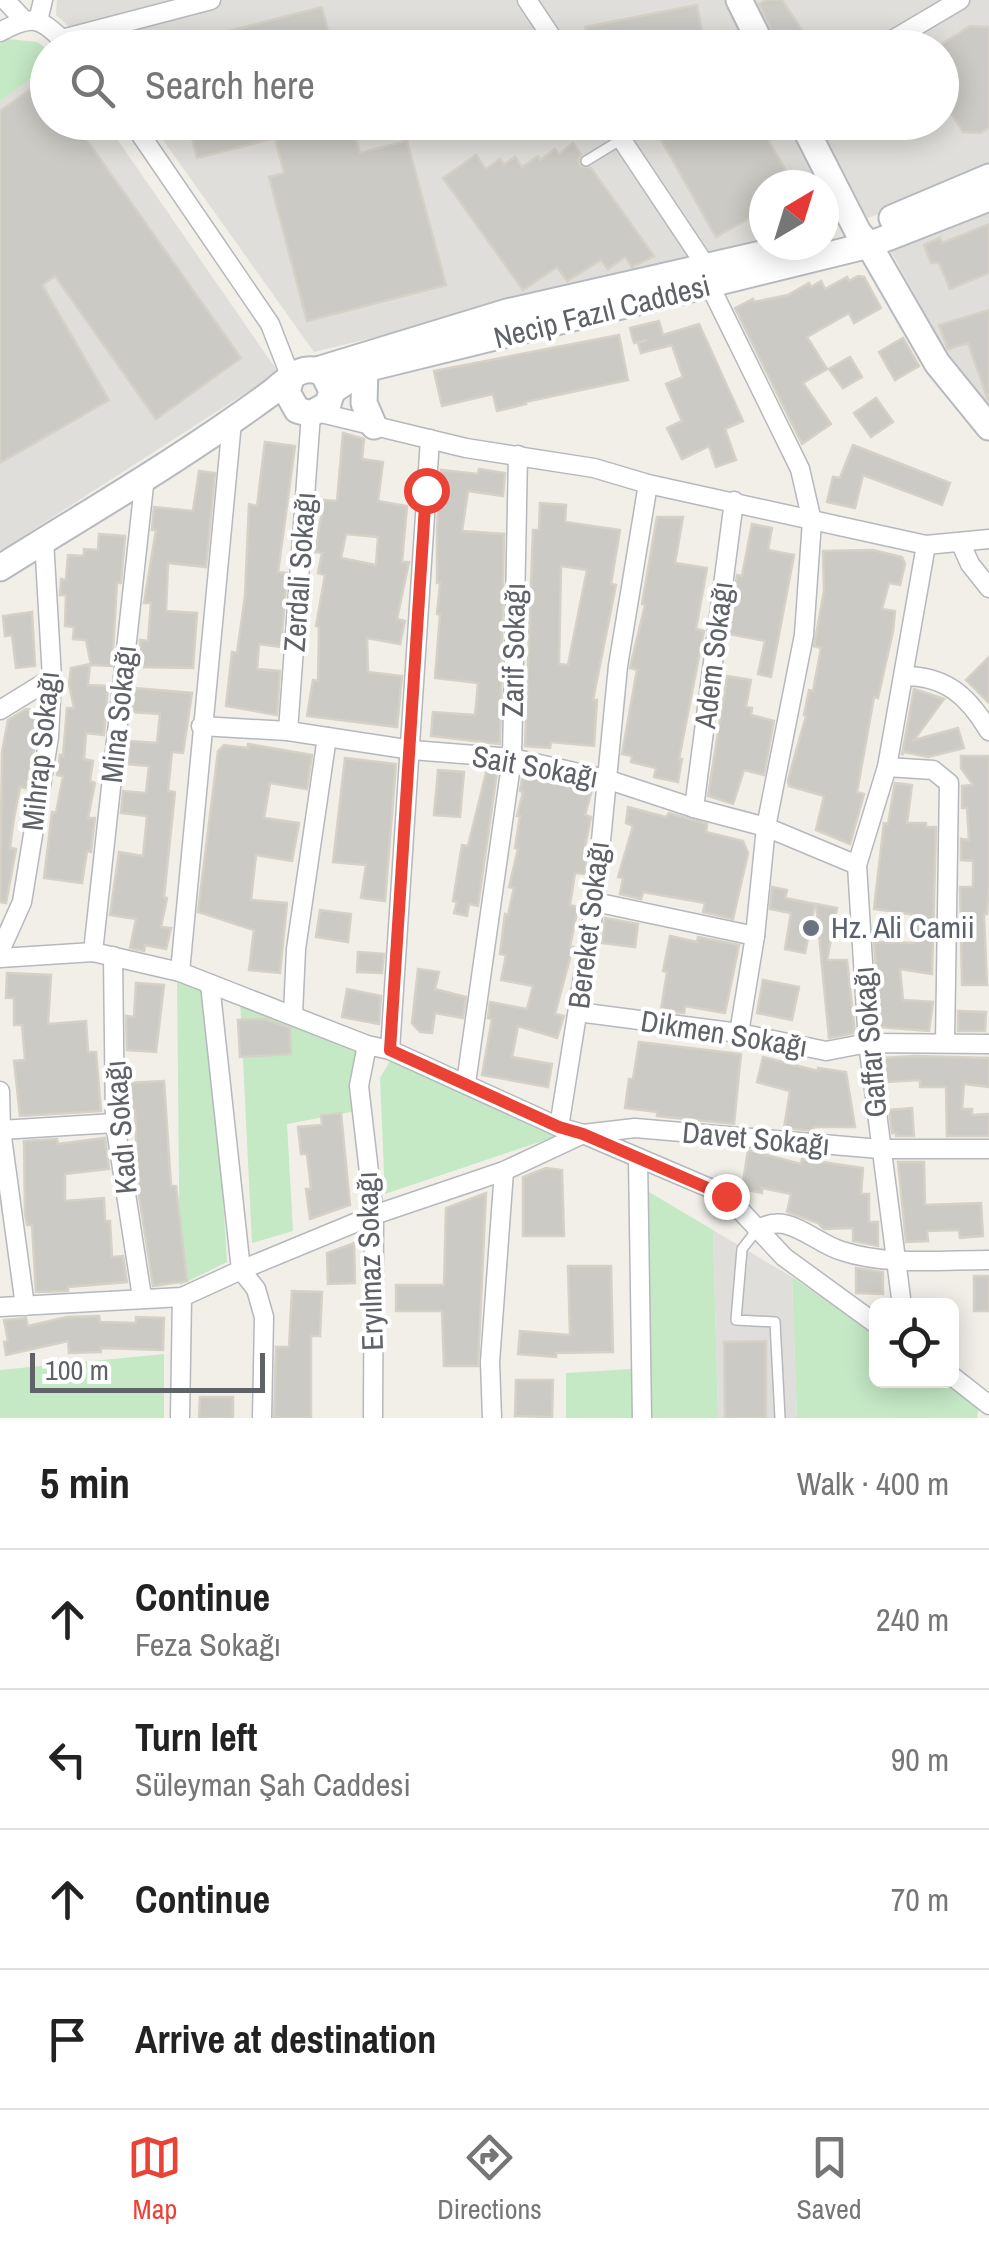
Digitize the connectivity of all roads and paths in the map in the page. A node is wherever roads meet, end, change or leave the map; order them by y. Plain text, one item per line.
1 (5, 0) edge
2 (43, 0) edge
3 (211, 0) edge
4 (527, 0) edge
5 (739, 0) edge
6 (960, 0) edge
7 (14, 24) edge
8 (110, 30) edge
9 (547, 30) edge
10 (755, 30) edge
11 (909, 30) edge
12 (144, 140) edge
13 (620, 140) edge
14 (623, 140) edge
15 (812, 140) edge
16 (586, 160) dead end
17 (989, 178) edge
18 (989, 198) edge
19 (864, 239) junction
20 (839, 240) edge
21 (756, 260) edge
22 (708, 276) junction
23 (365, 369) junction
24 (306, 372) junction
25 (319, 406) junction
26 (232, 422) junction
27 (374, 426) junction
28 (989, 427) edge
29 (430, 440) junction
30 (518, 455) junction
31 (146, 476) junction
32 (648, 484) junction
33 (734, 501) junction
34 (812, 521) junction
35 (989, 539) edge
36 (44, 540) junction
37 (960, 544) junction
38 (926, 546) junction
39 (0, 568) edge
40 (989, 588) edge
41 (904, 676) junction
42 (52, 678) junction
43 (0, 710) edge
44 (201, 726) junction
45 (288, 731) junction
46 (989, 731) edge
47 (327, 737) junction
48 (412, 750) junction
49 (512, 758) junction
50 (887, 767) junction
51 (606, 779) junction
52 (694, 808) junction
53 (766, 826) junction
54 (857, 865) junction
55 (595, 902) junction
56 (755, 936) junction
57 (0, 950) edge
58 (93, 952) junction
59 (112, 956) junction
60 (0, 958) edge
61 (180, 972) junction
62 (210, 984) junction
63 (578, 1012) junction
64 (293, 1014) junction
65 (739, 1032) junction
66 (868, 1043) junction
67 (945, 1043) junction
68 (989, 1044) edge
69 (368, 1045) junction
70 (390, 1050) junction
71 (466, 1082) junction
72 (0, 1091) edge
73 (115, 1123) junction
74 (559, 1127) junction
75 (0, 1130) edge
76 (583, 1134) junction
77 (880, 1149) junction
78 (989, 1150) edge
79 (638, 1158) junction
80 (504, 1171) junction
81 (374, 1215) junction
82 (757, 1230) junction
83 (897, 1259) junction
84 (989, 1260) edge
85 (241, 1270) junction
86 (182, 1297) junction
87 (142, 1298) junction
88 (901, 1298) edge
89 (25, 1306) junction
90 (0, 1307) edge
91 (869, 1319) edge
92 (959, 1381) edge
93 (989, 1404) edge
94 (180, 1418) edge
95 (262, 1418) edge
96 (373, 1418) edge
97 (492, 1418) edge
98 (642, 1418) edge
99 (780, 1418) edge

1 - 7 street
2 - 7 street
3 - 8 street
4 - 9 street
5 - 10 street
6 - 11 street
12 - 24 street
13 - 16 lane
14 - 22 street
15 - 19 street
17 - 19 street, Necip Fazıl Caddesi
18 - 19 street, Necip Fazıl Caddesi
19 - 20 street, Necip Fazıl Caddesi
19 - 22 street, Necip Fazıl Caddesi
19 - 28 street
21 - 22 street, Necip Fazıl Caddesi
22 - 23 street, Necip Fazıl Caddesi
22 - 24 street, Necip Fazıl Caddesi
22 - 34 street
23 - 25 street, Necip Fazıl Caddesi
23 - 27 street
24 - 25 street
24 - 25 street
24 - 26 street, Necip Fazıl Caddesi
25 - 26 street
25 - 27 street
25 - 45 street, Zerdali Sokağı
26 - 31 street, Necip Fazıl Caddesi
26 - 44 street
27 - 29 street
29 - 30 street
29 - 48 street
30 - 32 street
30 - 49 street, Zarif Sokağı
31 - 36 street, Necip Fazıl Caddesi
31 - 58 street, Mina Sokağı
32 - 33 street
32 - 51 street, Bereket Sokağı
33 - 34 street
33 - 52 street, Adem Sokağı
34 - 38 street
34 - 53 street
35 - 37 street
36 - 39 street, Necip Fazıl Caddesi
36 - 42 street, Mihrap Sokağı
37 - 38 street
37 - 40 street
38 - 41 street, Gaffar Sokağı
41 - 46 street
41 - 50 street, Gaffar Sokağı
42 - 43 street
42 - 57 street, Mihrap Sokağı
44 - 45 street, Sait Sokağı
44 - 61 street
45 - 47 street, Sait Sokağı
47 - 48 street, Sait Sokağı
47 - 64 street
48 - 49 street, Sait Sokağı
48 - 70 street
49 - 51 street, Sait Sokağı
49 - 71 street, Zarif Sokağı
50 - 54 street, Gaffar Sokağı
50 - 67 street
51 - 52 street, Sait Sokağı
51 - 55 street, Bereket Sokağı
52 - 53 street, Sait Sokağı
53 - 54 street, Sait Sokağı
53 - 56 street
54 - 66 street, Gaffar Sokağı
55 - 56 street
55 - 63 street, Bereket Sokağı
56 - 65 street
58 - 59 street
58 - 60 street
59 - 61 street
59 - 73 street, Kadı Sokağı
61 - 62 street
62 - 64 street
62 - 85 street
63 - 65 street, Dikmen Sokağı
63 - 74 street, Bereket Sokağı
64 - 69 street
65 - 66 street, Dikmen Sokağı
66 - 67 street, Dikmen Sokağı
66 - 77 street, Gaffar Sokağı
67 - 68 street, Dikmen Sokağı
69 - 70 street
69 - 81 street, Eryılmaz Sokağı
70 - 71 street
71 - 74 street
72 - 75 street
73 - 75 street
73 - 87 street, Kadı Sokağı
74 - 76 street
75 - 89 street
76 - 77 street, Davet Sokağı
76 - 79 street
76 - 80 street
77 - 78 street, Davet Sokağı
77 - 83 street, Gaffar Sokağı
79 - 82 street
79 - 98 street
80 - 81 street
80 - 97 street
81 - 85 street
81 - 96 street, Eryılmaz Sokağı
82 - 83 street
82 - 91 street
82 - 99 lane
83 - 84 street
83 - 88 street, Gaffar Sokağı
85 - 86 street
85 - 95 street
86 - 87 street
86 - 94 street
87 - 89 street
89 - 90 street
92 - 93 street

